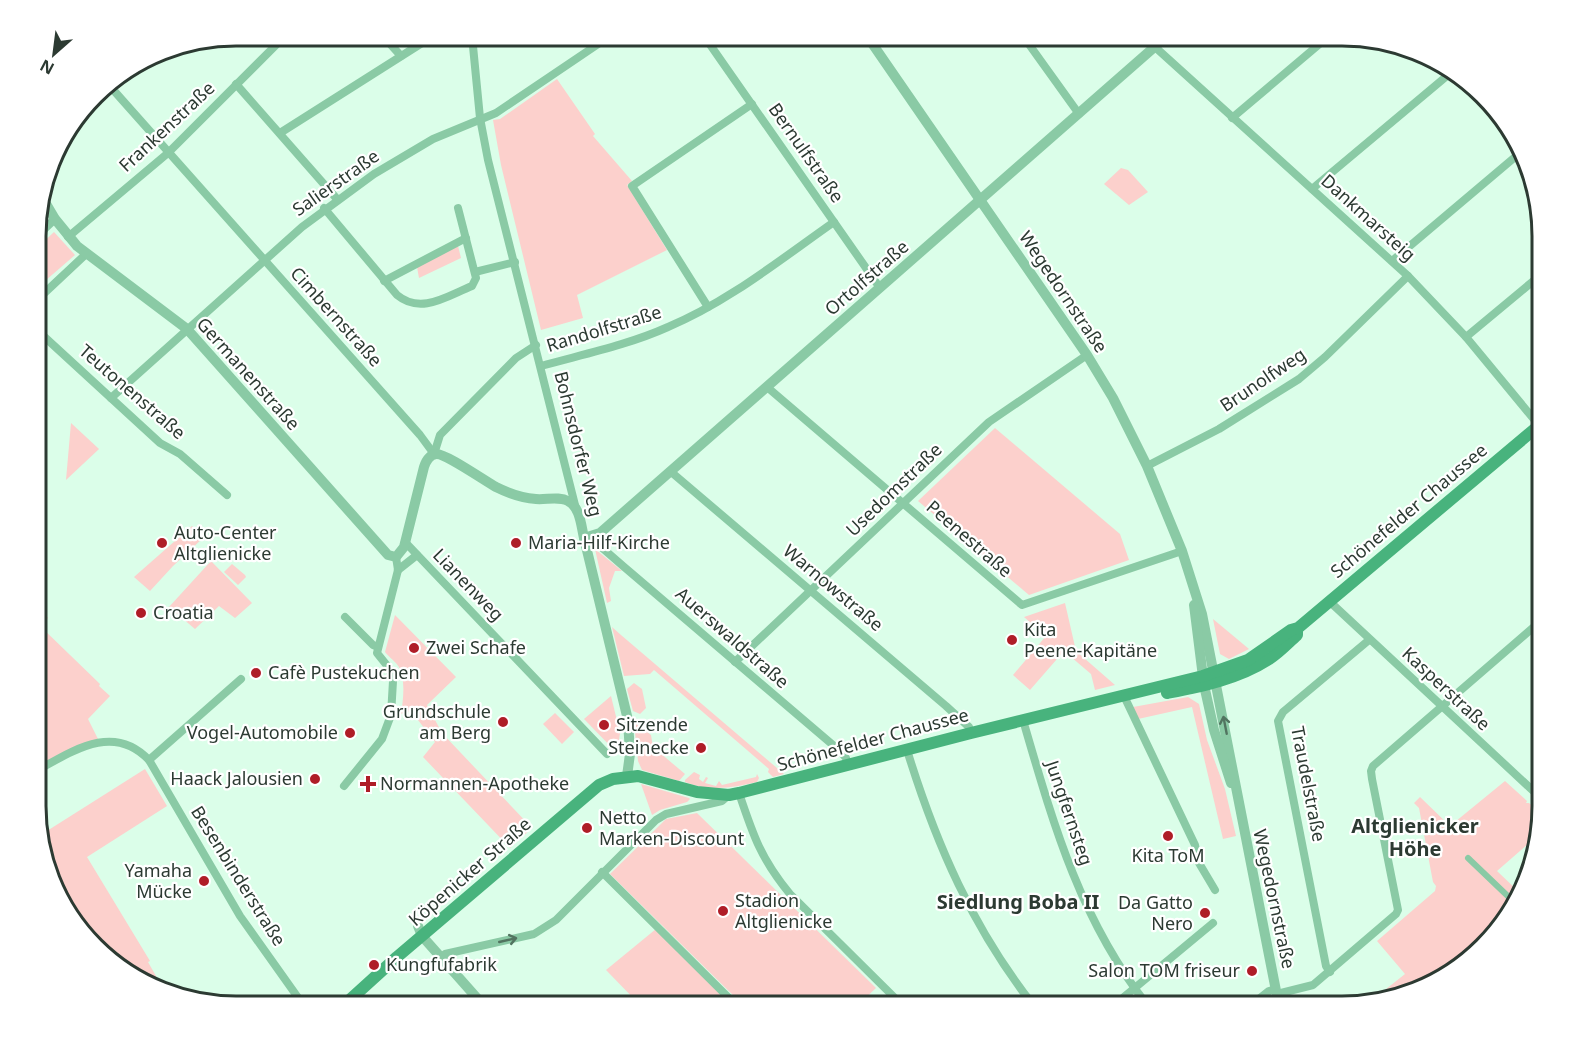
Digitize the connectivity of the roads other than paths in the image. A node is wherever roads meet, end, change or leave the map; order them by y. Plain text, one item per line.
1 (874, 46) edge
2 (1030, 46) edge
3 (1317, 46) edge
4 (274, 47) edge
5 (393, 47) edge
6 (416, 47) edge
7 (473, 47) edge
8 (594, 47) edge
9 (711, 47) edge
10 (1155, 47) joint
11 (401, 56) junction
12 (1446, 77) edge
13 (236, 84) junction
14 (114, 91) edge
15 (752, 104) junction
16 (1079, 114) junction
17 (480, 118) junction
18 (1232, 118) junction
19 (280, 133) junction
20 (168, 153) junction
21 (1515, 157) edge
22 (1312, 189) junction
23 (337, 199) junction
24 (980, 201) junction
25 (458, 207) dead end
26 (324, 208) junction
27 (48, 209) edge
28 (54, 219) junction
29 (834, 222) junction
30 (47, 226) edge
31 (69, 237) junction
32 (466, 238) junction
33 (86, 254) junction
34 (264, 261) junction
35 (1392, 261) junction
36 (515, 262) junction
37 (475, 272) junction
38 (1408, 276) junction
39 (384, 281) junction
40 (1532, 282) edge
41 (880, 288) junction
42 (46, 292) edge
43 (708, 307) junction
44 (187, 329) junction
45 (1466, 337) junction
46 (46, 341) edge
47 (536, 345) junction
48 (1087, 355) junction
49 (541, 366) junction
50 (767, 387) junction
51 (111, 398) junction
52 (1532, 413) edge
53 (1532, 433) edge
54 (434, 454) junction
55 (1147, 466) junction
56 (670, 471) junction
57 (227, 495) dead end
58 (904, 504) junction
59 (577, 509) junction
60 (589, 537) junction
61 (405, 542) junction
62 (1182, 551) junction
63 (417, 555) junction
64 (396, 557) junction
65 (398, 570) junction
66 (812, 591) junction
67 (1329, 601) junction
68 (345, 617) dead end
69 (1532, 628) edge
70 (1369, 640) junction
71 (378, 647) junction
72 (735, 662) junction
73 (1210, 678) junction
74 (241, 679) dead end
75 (1125, 696) junction
76 (1441, 707) junction
77 (1023, 720) junction
78 (972, 733) junction
79 (907, 750) junction
80 (607, 754) dead end
81 (149, 760) junction
82 (849, 765) junction
83 (46, 766) edge
84 (627, 776) junction
85 (345, 786) dead end
86 (1532, 789) edge
87 (697, 792) junction
88 (734, 794) junction
89 (694, 808) junction
90 (1468, 858) dead end
91 (602, 872) junction
92 (1215, 890) dead end
93 (1509, 897) edge
94 (1213, 924) dead end
95 (420, 931) junction
96 (441, 958) junction
97 (1330, 972) junction
98 (1134, 988) junction
99 (1276, 991) junction
100 (892, 995) edge
101 (1026, 995) edge
102 (1126, 995) edge
103 (1140, 995) edge
104 (1264, 995) edge
105 (1277, 995) edge
106 (297, 996) edge
107 (353, 996) edge
108 (475, 996) edge
109 (726, 996) edge

1 - 24 street, Wegedornstraße
2 - 16 street
3 - 18 street
4 - 13 street, Frankenstraße
5 - 11 street
6 - 11 street
7 - 17 street, Bohnsdorfer Weg
8 - 17 street, Salierstraße
9 - 15 street, Bernulfstraße
10 - 16 street, Ortolfstraße
10 - 18 street, Dankmarsteig
11 - 19 street
12 - 22 street
13 - 19 street
13 - 20 street, Frankenstraße
14 - 20 street, Cimbernstraße
15 - 29 street, Bernulfstraße
15 - 43 street
16 - 24 street, Ortolfstraße
17 - 23 street, Salierstraße
17 - 36 street, Bohnsdorfer Weg
18 - 22 street, Dankmarsteig
19 - 23 street
20 - 31 street, Frankenstraße
20 - 34 street, Cimbernstraße
21 - 35 street
22 - 35 street, Dankmarsteig
23 - 26 street, Salierstraße
24 - 41 street, Ortolfstraße
24 - 48 street, Wegedornstraße
25 - 32 street
26 - 34 street, Salierstraße
26 - 39 street
27 - 28 street, Germanenstraße
28 - 30 street
28 - 31 street, Germanenstraße
29 - 41 street, Bernulfstraße
29 - 43 street, Randolfstraße
31 - 33 street, Germanenstraße
32 - 37 street
32 - 39 street
33 - 42 street
33 - 44 street, Germanenstraße
34 - 44 street, Salierstraße
34 - 54 street, Cimbernstraße
35 - 38 street, Dankmarsteig
36 - 37 street
36 - 47 street, Bohnsdorfer Weg
37 - 39 street
38 - 45 street, Dankmarsteig
38 - 55 street, Brunolfweg
40 - 45 street
41 - 50 street, Ortolfstraße
43 - 49 street, Randolfstraße
44 - 51 street, Salierstraße
44 - 64 street, Germanenstraße
45 - 52 street, Dankmarsteig
46 - 51 street, Teutonenstraße
47 - 49 street, Bohnsdorfer Weg
47 - 54 street
48 - 55 street, Wegedornstraße
48 - 58 street, Usedomstraße
49 - 59 street, Bohnsdorfer Weg
50 - 56 street, Ortolfstraße
50 - 58 street, Peenestraße
51 - 57 street, Teutonenstraße
53 - 67 main road, Schönefelder Chaussee
54 - 59 street, Cimbernstraße
54 - 61 street
55 - 62 street, Wegedornstraße
56 - 60 street, Ortolfstraße
56 - 66 street, Warnowstraße
58 - 62 street, Peenestraße
58 - 66 street, Usedomstraße
59 - 60 street, Bohnsdorfer Weg
60 - 72 street, Auerswaldstraße
60 - 84 street, Bohnsdorfer Weg
61 - 63 street, Lianenweg
61 - 64 street
62 - 73 street, Wegedornstraße
63 - 65 street
63 - 80 street, Lianenweg
64 - 65 street
65 - 71 street
66 - 72 street, Usedomstraße
66 - 78 street, Warnowstraße
67 - 70 street, Kasperstraße
67 - 73 main road, Schönefelder Chaussee
68 - 71 street
69 - 76 street
70 - 76 street, Kasperstraße
70 - 97 street, Traudelstraße
71 - 85 street
72 - 82 street, Auerswaldstraße
73 - 75 main road, Schönefelder Chaussee
73 - 99 street, Wegedornstraße
74 - 81 street
75 - 77 main road, Schönefelder Chaussee
75 - 92 street
76 - 86 street, Kasperstraße
76 - 97 street
77 - 78 main road, Schönefelder Chaussee
77 - 98 street, Jungfernsteg
78 - 79 main road, Schönefelder Chaussee
79 - 82 main road, Schönefelder Chaussee
79 - 101 street
81 - 83 street
81 - 106 street, Besenbinderstraße
82 - 88 main road, Schönefelder Chaussee
84 - 87 main road, Schönefelder Chaussee
84 - 95 main road, Köpenicker Straße
87 - 88 main road, Schönefelder Chaussee
87 - 89 street
88 - 89 street
88 - 100 street
89 - 91 street
90 - 93 street
96 -> 91 street
91 - 109 street
94 - 98 street
95 - 96 street
95 - 107 main road, Köpenicker Straße
96 - 108 street
97 - 99 street
98 - 102 street
98 - 103 street, Jungfernsteg
99 - 104 street
99 - 105 street, Wegedornstraße

